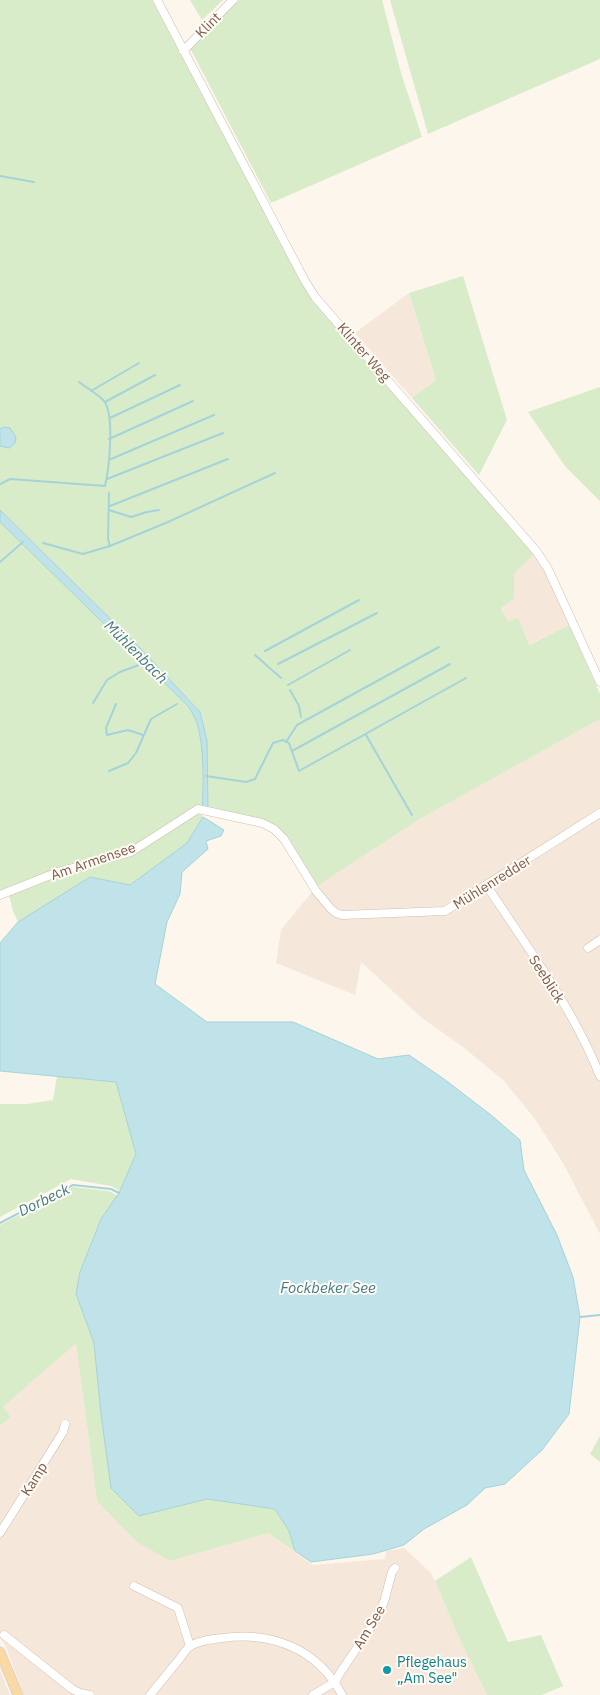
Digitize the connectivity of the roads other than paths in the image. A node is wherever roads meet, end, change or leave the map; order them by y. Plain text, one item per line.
1 (157, 0) edge
2 (233, 0) edge
3 (184, 50) junction
4 (600, 682) edge
5 (600, 813) edge
6 (487, 886) junction
7 (0, 895) edge
8 (342, 915) joint
9 (600, 940) edge
10 (588, 948) dead end
11 (600, 1076) edge
12 (65, 1424) dead end
13 (0, 1533) edge
14 (395, 1568) dead end
15 (134, 1586) dead end
16 (4, 1635) dead end
17 (190, 1646) junction
18 (0, 1652) edge
19 (335, 1682) junction
20 (18, 1695) edge
21 (90, 1695) edge
22 (150, 1695) edge
23 (313, 1695) edge
24 (342, 1695) edge

1 - 3 street, Klinter Weg
2 - 3 street, Klint
3 - 4 street, Klinter Weg
5 - 6 street, Mühlenredder
6 - 8 street, Mühlenredder
6 - 11 street, Seeblick
7 - 8 street, Am Armensee
9 - 10 street
12 - 13 street, Kamp
14 - 19 street, Am See
15 - 17 street
16 - 21 street
17 - 19 street
17 - 22 street
18 - 20 main road
19 - 23 street
19 - 24 street

